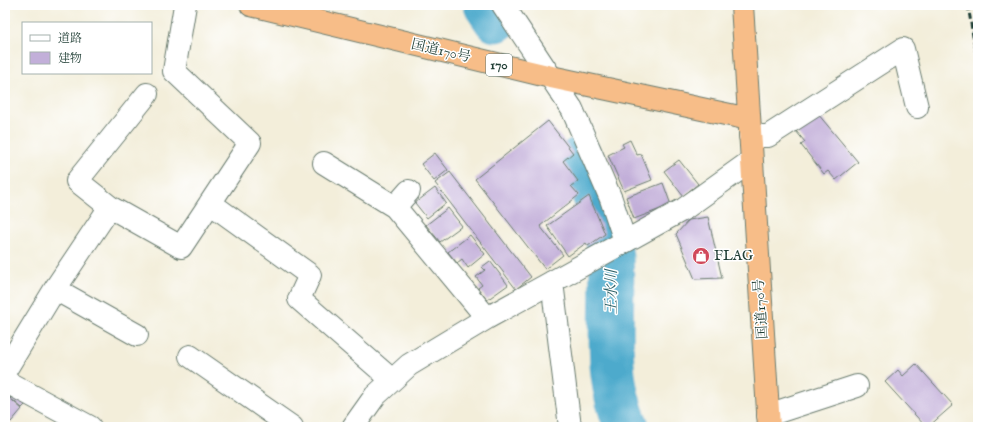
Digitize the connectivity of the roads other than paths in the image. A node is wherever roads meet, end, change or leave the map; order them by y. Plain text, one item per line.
1 (185, 5) edge
2 (251, 5) edge
3 (503, 5) edge
4 (742, 5) edge
5 (551, 77) junction
6 (147, 94) dead end
7 (917, 107) dead end
8 (750, 127) junction
9 (752, 161) junction
10 (324, 163) dead end
11 (409, 191) dead end
12 (210, 203) junction
13 (395, 207) junction
14 (110, 208) junction
15 (615, 246) junction
16 (552, 282) junction
17 (55, 289) junction
18 (488, 318) junction
19 (137, 335) dead end
20 (190, 356) dead end
21 (5, 371) edge
22 (392, 380) junction
23 (5, 381) edge
24 (857, 386) dead end
25 (769, 421) edge
26 (90, 427) edge
27 (292, 427) edge
28 (352, 427) edge
29 (570, 427) edge

1 - 12 street
2 - 5 highway, 国道170号 / 170
3 - 5 street
4 - 8 highway, 国道170号
5 - 8 highway, 国道170号 / 170
5 - 15 street
6 - 14 street
7 - 8 street
8 - 9 highway, 国道170号
9 - 15 street
9 - 25 highway, 国道170号
10 - 13 street
11 - 13 street
12 - 14 street
12 - 22 street
13 - 18 street
14 - 17 street
15 - 16 street
16 - 18 street
16 - 29 street
17 - 19 street
17 - 21 street
18 - 22 street
20 - 27 street
22 - 28 street
23 - 26 street
24 - 25 street

